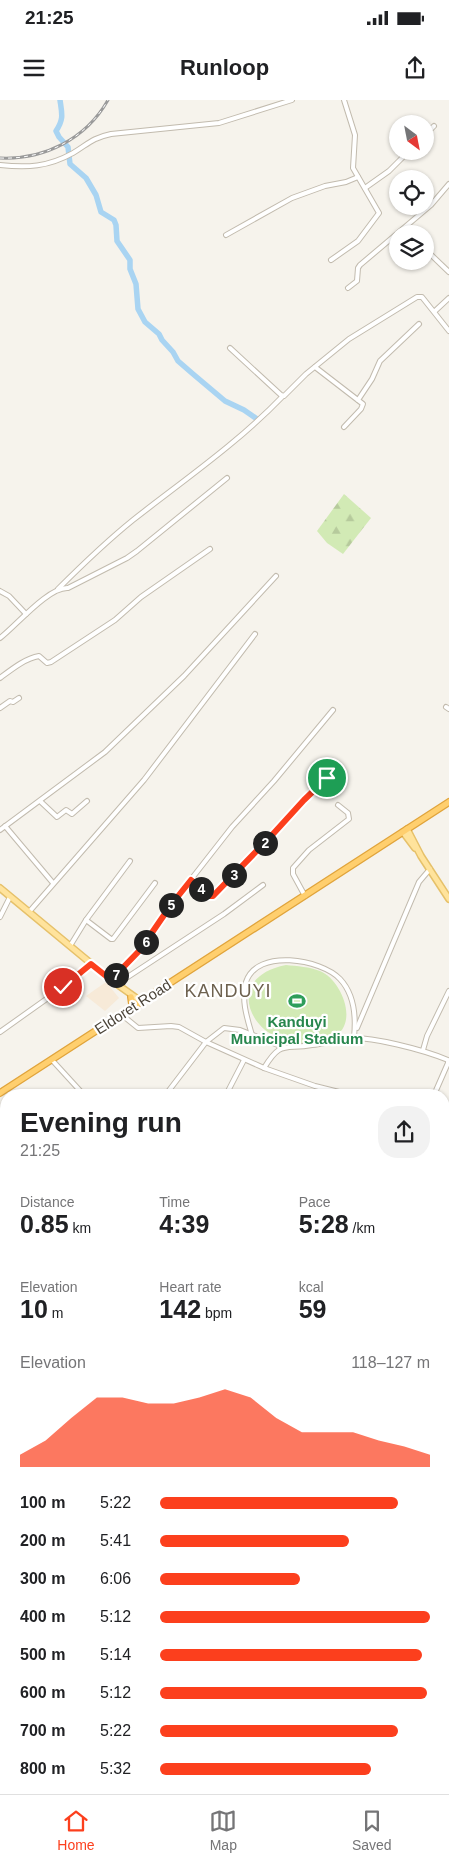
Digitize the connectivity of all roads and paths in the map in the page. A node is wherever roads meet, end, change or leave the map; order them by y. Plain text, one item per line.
1 (292, 100) edge
2 (344, 100) edge
3 (400, 160) edge
4 (0, 165) edge
5 (358, 178) junction
6 (449, 184) edge
7 (365, 188) junction
8 (407, 225) edge
9 (226, 235) dead end
10 (389, 240) edge
11 (434, 258) edge
12 (331, 260) dead end
13 (449, 272) edge
14 (348, 288) dead end
15 (449, 298) edge
16 (435, 311) junction
17 (419, 324) dead end
18 (449, 331) edge
19 (230, 348) dead end
20 (315, 366) junction
21 (283, 396) junction
22 (358, 400) junction
23 (344, 427) dead end
24 (227, 478) dead end
25 (210, 549) dead end
26 (276, 576) dead end
27 (58, 589) junction
28 (0, 590) edge
29 (26, 614) junction
30 (255, 634) dead end
31 (0, 638) edge
32 (0, 678) edge
33 (20, 698) dead end
34 (0, 708) edge
35 (333, 710) dead end
36 (327, 778) dead end
37 (40, 801) junction
38 (87, 801) dead end
39 (449, 804) edge
40 (338, 805) dead end
41 (5, 826) junction
42 (0, 830) edge
43 (405, 832) junction
44 (130, 861) dead end
45 (430, 869) junction
46 (191, 880) junction
47 (54, 883) junction
48 (155, 884) dead end
49 (263, 885) dead end
50 (0, 888) edge
51 (305, 896) junction
52 (10, 897) junction
53 (449, 899) edge
54 (29, 912) junction
55 (0, 918) edge
56 (86, 920) junction
57 (70, 946) junction
58 (91, 964) junction
59 (111, 980) junction
60 (119, 986) junction
61 (449, 991) edge
62 (131, 997) junction
63 (140, 1003) junction
64 (130, 1010) junction
65 (122, 1016) junction
66 (0, 1032) edge
67 (252, 1035) junction
68 (354, 1037) junction
69 (206, 1042) junction
70 (283, 1047) junction
71 (423, 1050) junction
72 (52, 1060) junction
73 (244, 1060) junction
74 (449, 1061) edge
75 (264, 1068) junction
76 (6, 1089) edge
77 (79, 1089) edge
78 (170, 1089) edge
79 (229, 1089) edge
80 (323, 1089) edge
81 (437, 1089) edge

1 - 4 street
2 - 5 street
3 - 7 street
5 - 7 street
5 - 9 street
6 - 8 street
7 - 12 street
10 - 14 street
11 - 13 street
15 - 16 street
16 - 18 street
16 - 20 street
17 - 22 street
19 - 21 street
20 - 21 street
20 - 22 street
21 - 27 street
22 - 23 street
24 - 27 street
25 - 32 street
26 - 37 street
27 - 29 street
28 - 29 street
29 - 31 street
30 - 47 street
33 - 34 street
35 - 46 street
36 - 46 street
37 - 38 street
37 - 41 street
39 - 43 highway, Eldoret Road
40 - 51 street
41 - 42 street
41 - 47 street
43 - 45 main road
43 - 51 highway, Eldoret Road
44 - 56 street
45 - 53 main road
45 - 68 street
46 - 59 street
47 - 54 street
48 - 56 street
49 - 60 street
50 - 52 main road
51 - 63 highway, Eldoret Road
52 - 54 main road
52 - 55 street
54 - 57 main road
56 - 57 street
57 - 58 main road
58 - 59 main road
58 - 66 street
59 - 60 main road
60 - 62 main road
60 - 63 main road
61 - 71 street
62 - 63 main road
62 - 64 highway
63 - 64 highway, Eldoret Road
64 - 65 highway, Eldoret Road
65 - 69 street
65 - 72 highway, Eldoret Road
67 - 68 street
67 - 69 street
67 - 70 street
68 - 70 street
68 - 71 street
69 - 73 street
69 - 78 street
70 - 75 street
71 - 74 street
72 - 76 highway, Eldoret Road
72 - 77 street
73 - 75 street
73 - 79 street
74 - 81 street
75 - 80 street

